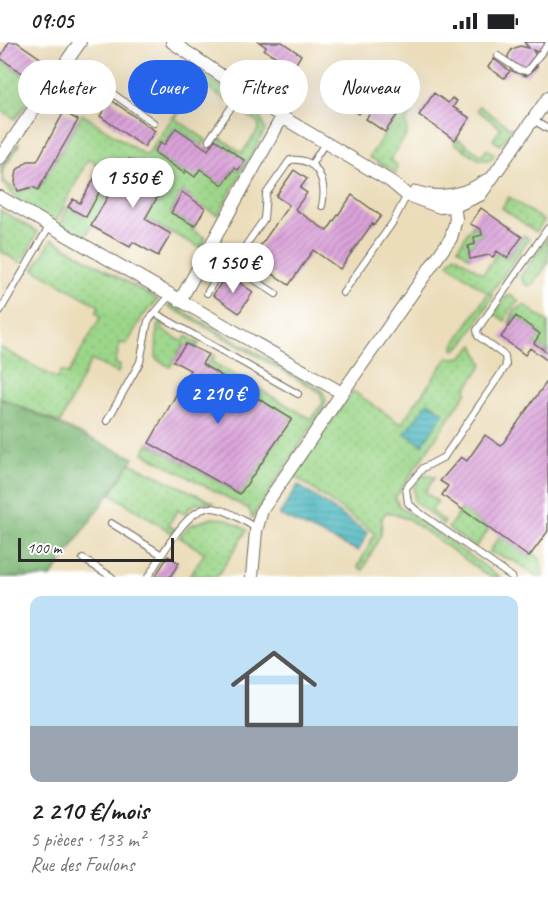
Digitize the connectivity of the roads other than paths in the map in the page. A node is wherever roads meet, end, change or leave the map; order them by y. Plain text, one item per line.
1 (172, 42) edge
2 (76, 43) edge
3 (548, 44) edge
4 (498, 56) dead end
5 (68, 60) edge
6 (220, 74) edge
7 (116, 96) edge
8 (548, 99) edge
9 (31, 114) edge
10 (227, 114) edge
11 (278, 114) edge
12 (282, 117) junction
13 (533, 120) junction
14 (154, 123) dead end
15 (548, 129) edge
16 (209, 140) dead end
17 (325, 142) junction
18 (0, 158) edge
19 (311, 165) junction
20 (403, 190) junction
21 (0, 196) edge
22 (454, 201) junction
23 (322, 206) dead end
24 (50, 225) junction
25 (548, 228) edge
26 (208, 249) junction
27 (233, 264) junction
28 (198, 269) junction
29 (207, 292) dead end
30 (343, 293) dead end
31 (276, 294) dead end
32 (176, 296) junction
33 (0, 311) edge
34 (155, 313) junction
35 (337, 390) junction
36 (298, 394) dead end
37 (107, 421) dead end
38 (111, 523) dead end
39 (256, 528) junction
40 (162, 555) junction
41 (83, 559) dead end
42 (112, 577) edge
43 (148, 577) edge
44 (252, 577) edge
45 (512, 577) edge

1 - 6 street
2 - 5 street
3 - 4 lane
7 - 14 lane
8 - 13 street
9 - 18 street
10 - 16 lane
11 - 12 street
12 - 17 street
12 - 26 street
13 - 15 lane
13 - 22 street
17 - 19 lane
17 - 20 street
19 - 23 lane
19 - 27 lane
20 - 22 street
20 - 30 lane
21 - 24 street
22 - 35 street
24 - 32 street
24 - 33 lane
25 - 45 lane
26 - 27 lane
26 - 28 street
27 - 31 lane
28 - 29 lane
28 - 32 street
32 - 34 lane
32 - 35 street
34 - 36 lane
34 - 37 lane
35 - 39 street
38 - 40 lane
39 - 40 lane
39 - 44 street
40 - 43 lane
41 - 42 lane

